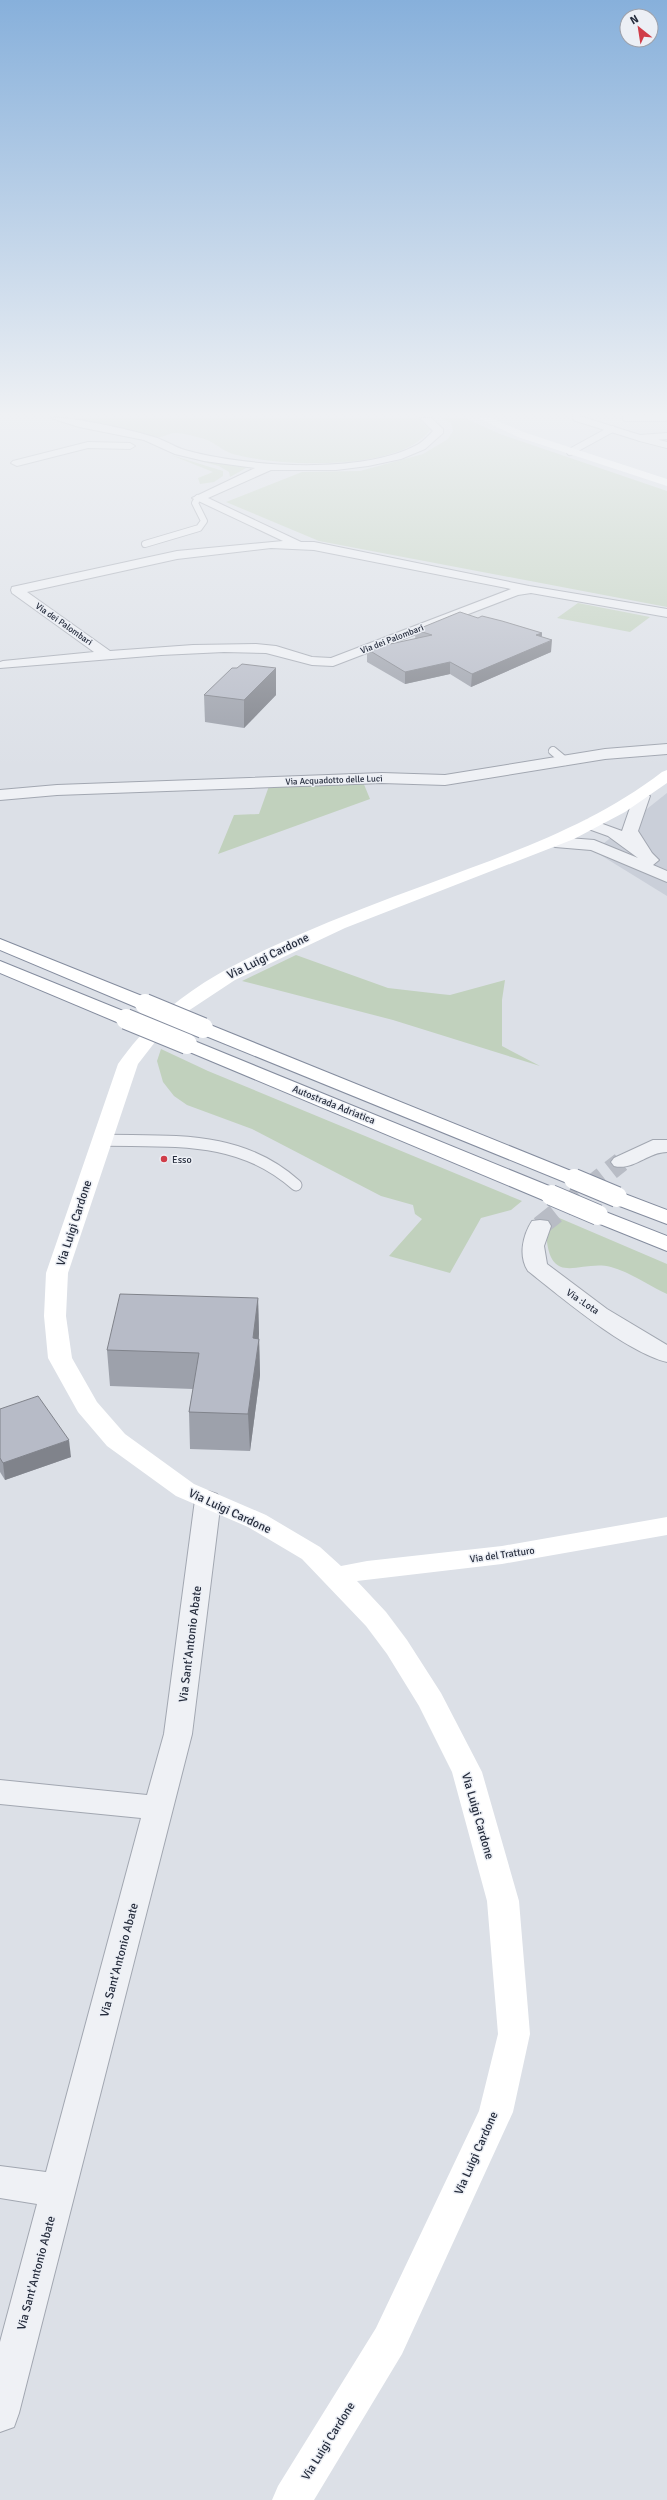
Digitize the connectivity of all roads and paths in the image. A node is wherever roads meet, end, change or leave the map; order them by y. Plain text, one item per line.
1 (177, 535) edge
2 (280, 535) edge
3 (145, 544) dead end
4 (303, 545) junction
5 (531, 589) junction
6 (667, 613) edge
7 (107, 655) junction
8 (3, 665) dead end
9 (667, 749) edge
10 (553, 751) dead end
11 (565, 761) junction
12 (667, 775) edge
13 (0, 795) edge
14 (642, 796) junction
15 (589, 824) junction
16 (555, 842) junction
17 (640, 859) junction
18 (667, 877) edge
19 (0, 944) edge
20 (0, 966) edge
21 (101, 1140) junction
22 (667, 1146) edge
23 (622, 1162) tunnel mouth
24 (296, 1185) dead end
25 (667, 1218) edge
26 (540, 1226) tunnel mouth
27 (667, 1244) edge
28 (667, 1355) edge
29 (208, 1500) junction
30 (667, 1526) edge
31 (336, 1576) junction
32 (0, 1792) edge
33 (159, 1808) junction
34 (0, 2182) edge
35 (58, 2190) junction
36 (0, 2413) edge
37 (292, 2500) edge

1 - 3 lane
2 - 4 street
4 - 5 street, Via dei Palombari
4 - 7 street, Via dei Palombari
5 - 6 street, Via dei Palombari
5 - 7 street, Via dei Palombari
7 - 8 street, Via dei Palombari
9 - 11 street, Via Acquadotto delle Luci
10 - 11 lane
11 - 13 street, Via Acquadotto delle Luci
12 - 14 main road, Via Luigi Cardone
14 - 15 main road, Via Luigi Cardone
14 - 17 street, Via Luigi Cardone
15 - 16 main road, Via Luigi Cardone
15 - 17 street, Via Luigi Cardone
16 - 17 street, Via Luigi Cardone
16 - 21 main road, Via Luigi Cardone
17 - 18 street, Via Luigi Cardone
19 - 25 main road, bridge
20 - 27 main road, Autostrada Adriatica, bridge
21 - 24 lane
21 - 29 main road, Via Luigi Cardone
22 - 23 street
26 - 28 street, Via :Lota
29 - 31 main road, Via Luigi Cardone
29 - 33 street, Via Sant'Antonio Abate
30 - 31 main road, Via del Tratturo
31 - 37 main road, Via Luigi Cardone
32 - 33 street
33 - 35 street, Via Sant'Antonio Abate
34 - 35 street
35 - 36 street, Via Sant'Antonio Abate

